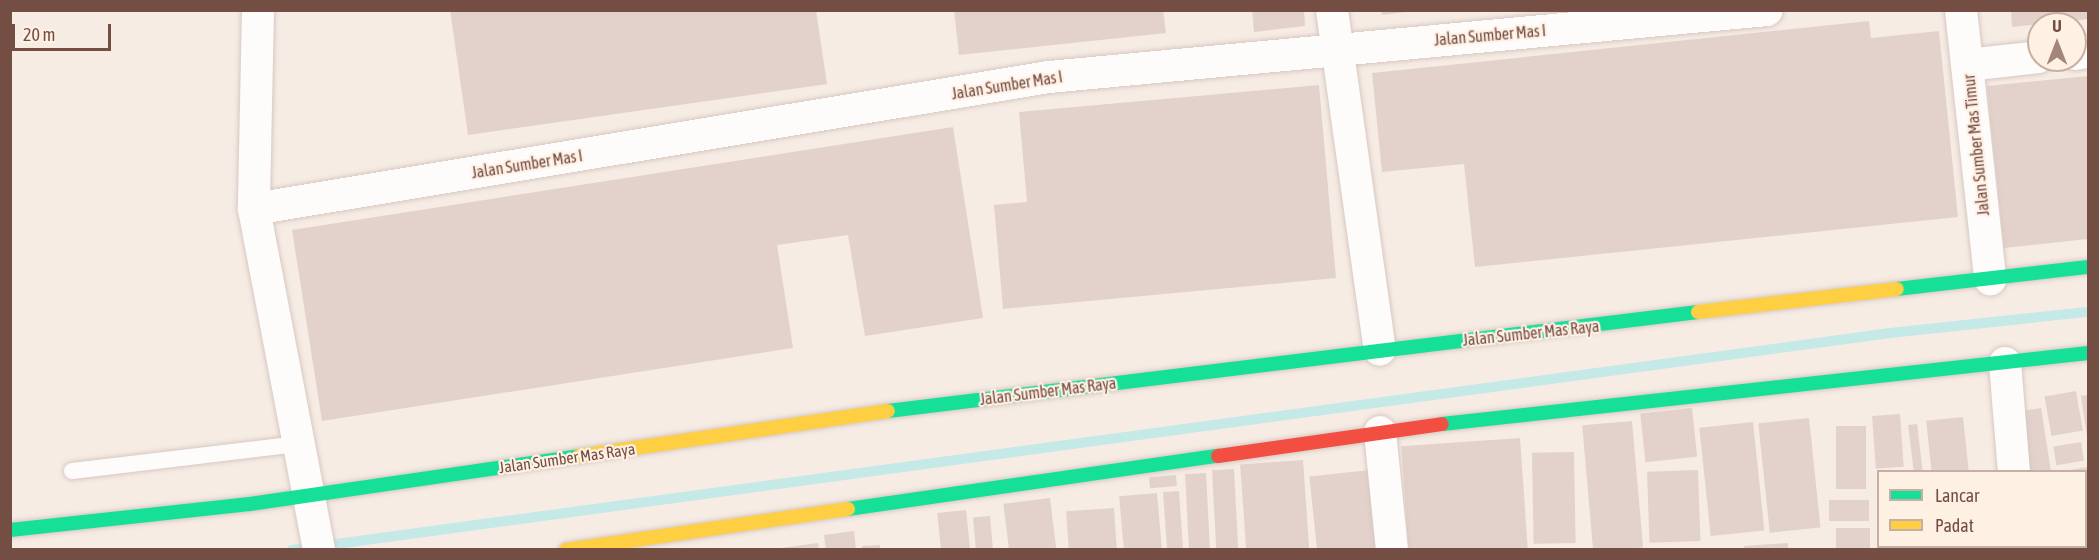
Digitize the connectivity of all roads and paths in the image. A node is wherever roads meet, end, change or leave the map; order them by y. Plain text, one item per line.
1 (258, 10) edge
2 (1332, 10) edge
3 (1767, 10) edge
4 (1961, 10) edge
5 (1335, 49) junction
6 (2027, 58) edge
7 (1967, 65) junction
8 (254, 209) junction
9 (2088, 267) edge
10 (1990, 279) junction
11 (1380, 350) junction
12 (2088, 352) edge
13 (2005, 363) junction
14 (1380, 432) junction
15 (297, 444) junction
16 (2014, 470) edge
17 (72, 471) dead end
18 (307, 501) junction
19 (10, 530) edge
20 (319, 549) edge
21 (566, 549) edge
22 (1392, 549) edge

1 - 8 street
2 - 5 street
3 - 5 street, Jalan Sumber Mas I
4 - 7 street, Jalan Sumber Mas Timur
5 - 8 street, Jalan Sumber Mas I
5 - 11 street
6 - 7 street
7 - 10 street, Jalan Sumber Mas Timur
8 - 15 street
9 - 10 street, Jalan Sumber Mas Raya
10 - 11 street, Jalan Sumber Mas Raya
11 - 18 street, Jalan Sumber Mas Raya
12 - 13 street
13 - 14 street
13 - 16 street
14 - 21 street
14 - 22 street
15 - 17 lane
15 - 18 street
18 - 19 street, Jalan Sumber Mas Raya
18 - 20 street

